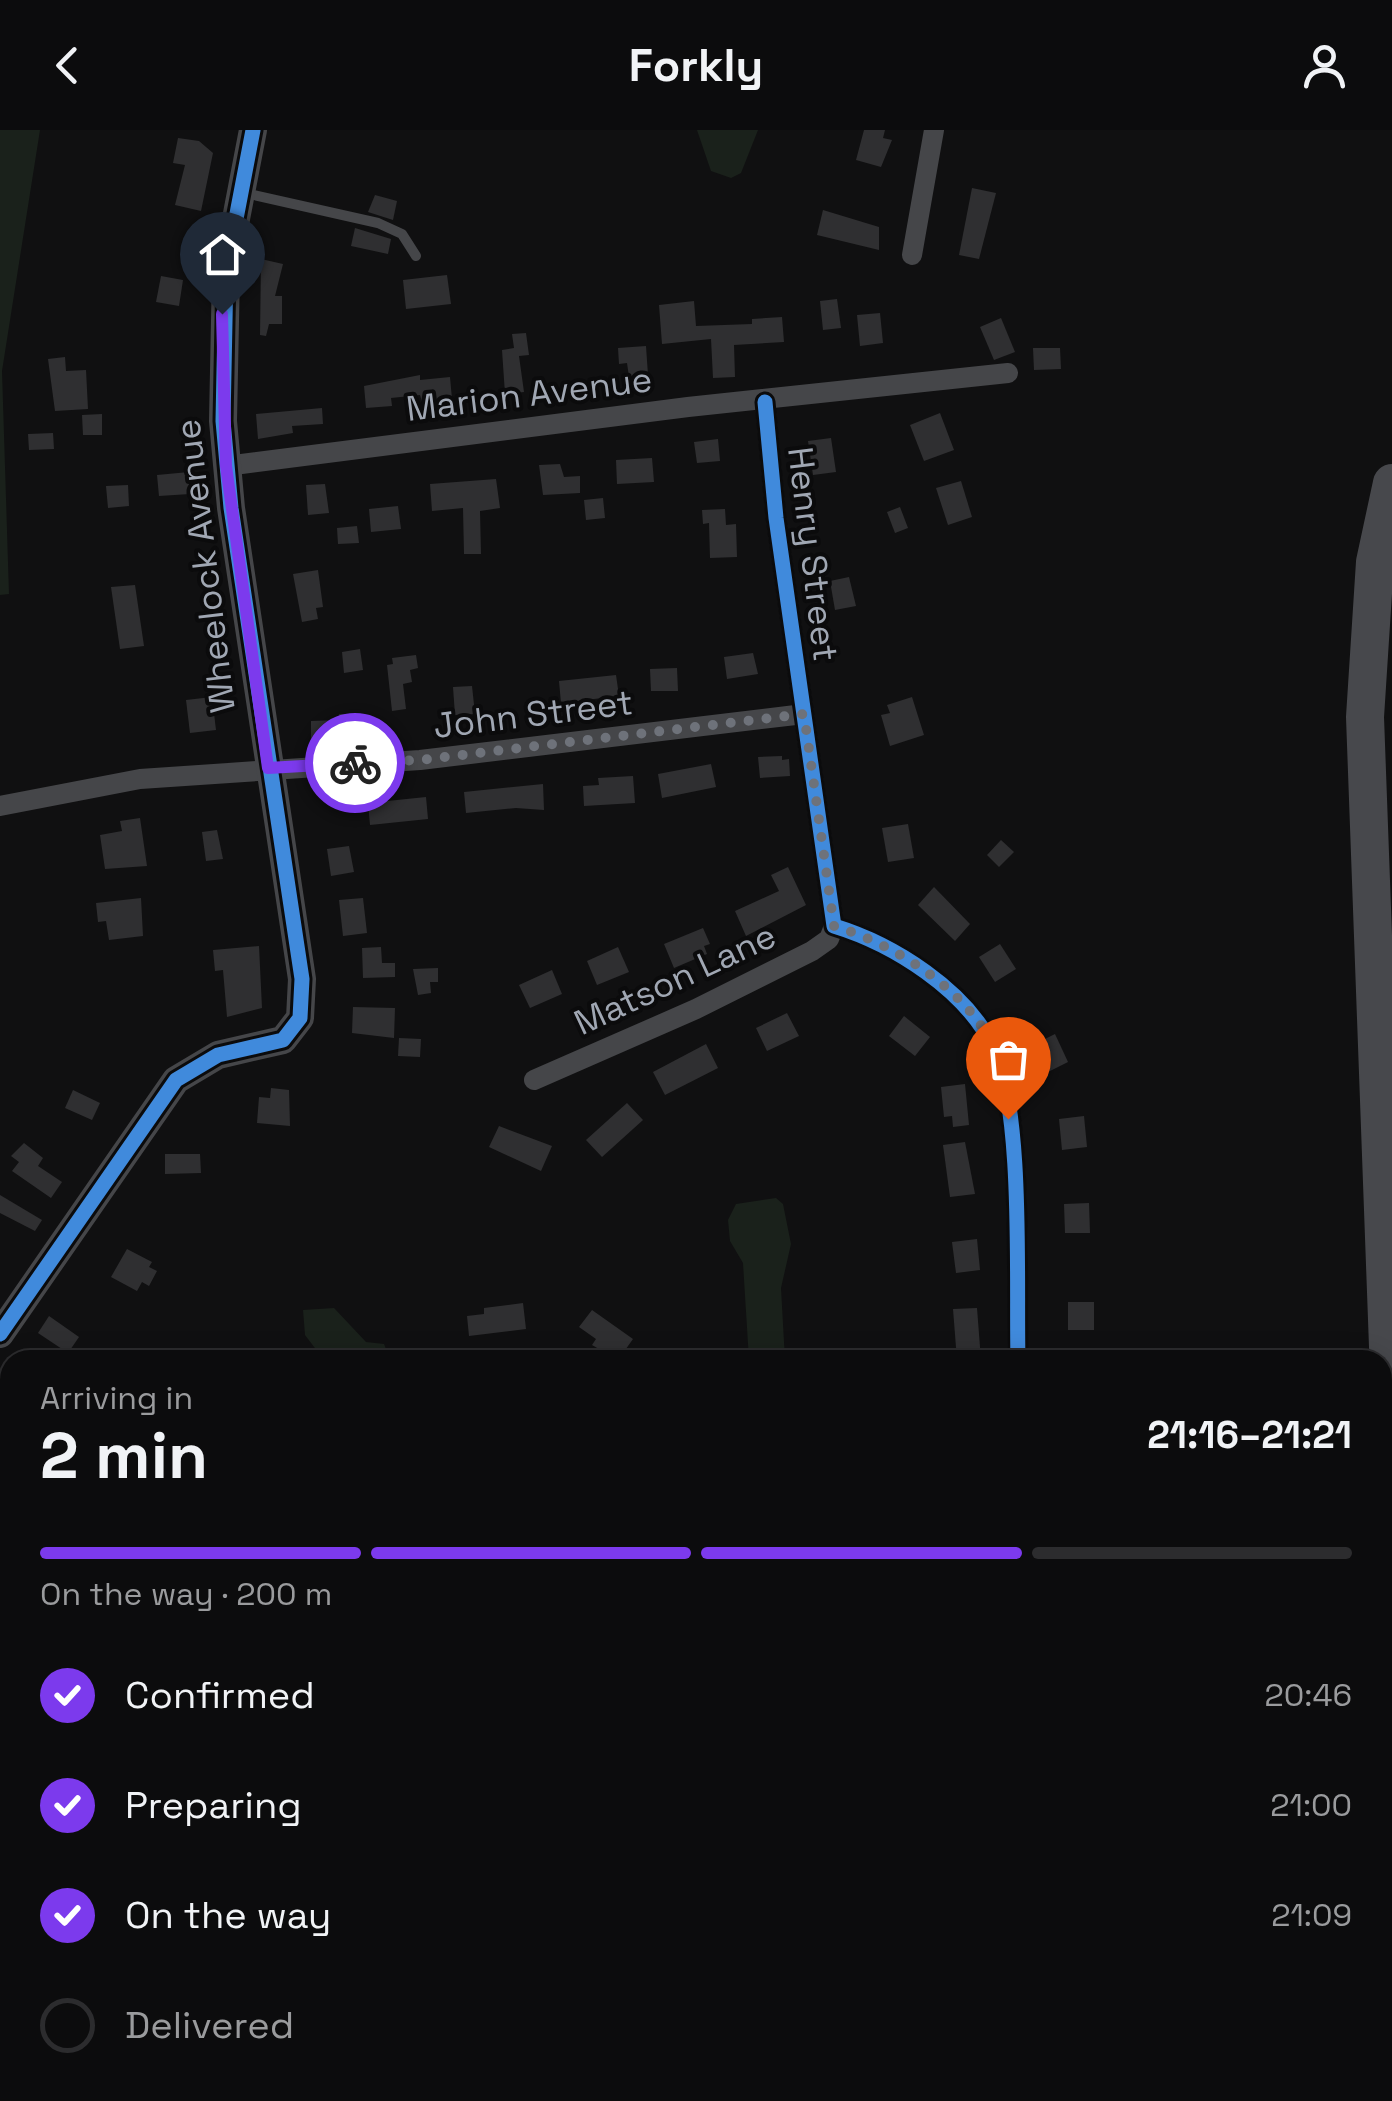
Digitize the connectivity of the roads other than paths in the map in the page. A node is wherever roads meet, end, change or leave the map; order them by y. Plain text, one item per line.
1 (253, 130) edge
2 (934, 130) edge
3 (240, 192) junction
4 (912, 255) dead end
5 (416, 256) dead end
6 (1008, 373) dead end
7 (765, 402) junction
8 (226, 466) junction
9 (1392, 482) edge
10 (1392, 574) edge
11 (804, 714) junction
12 (268, 768) junction
13 (0, 806) edge
14 (1392, 905) edge
15 (834, 926) junction
16 (534, 1080) dead end
17 (0, 1334) edge
18 (1018, 1350) edge
19 (1388, 1350) edge

1 - 3 street, Wheelock Avenue
2 - 4 street
3 - 5 lane
3 - 8 street, Wheelock Avenue
6 - 7 street, Marion Avenue
7 - 8 street, Marion Avenue
7 - 11 street, Henry Street
8 - 12 street, Wheelock Avenue
9 - 19 highway
10 - 14 highway
11 - 12 street, John Street
11 - 15 street, Henry Street
12 - 13 street, John Street
12 - 17 street, Wheelock Avenue
15 - 16 street, Matson Lane
15 - 18 street

